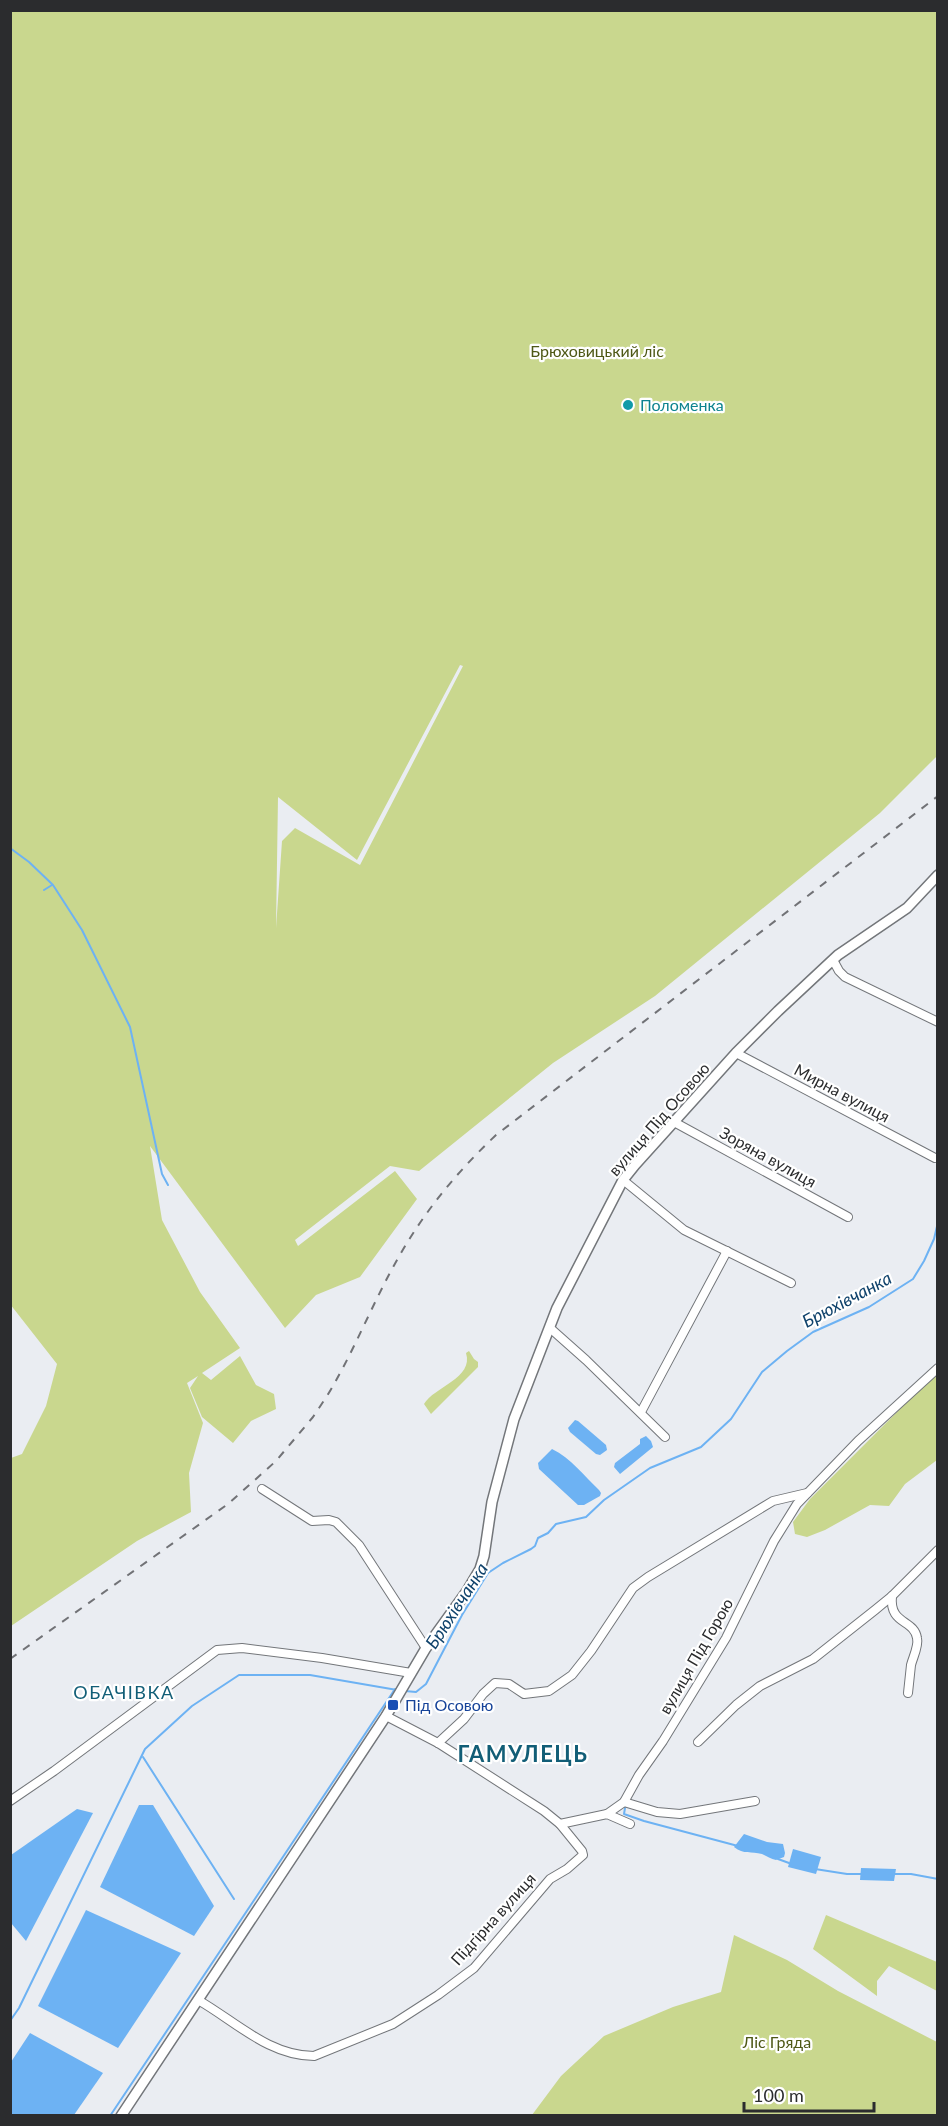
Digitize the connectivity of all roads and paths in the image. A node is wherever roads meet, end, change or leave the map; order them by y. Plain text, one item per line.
1 (938, 875) edge
2 (833, 960) junction
3 (938, 1022) edge
4 (736, 1053) junction
5 (674, 1122) junction
6 (935, 1158) dead end
7 (623, 1180) junction
8 (848, 1217) dead end
9 (727, 1251) junction
10 (791, 1283) dead end
11 (550, 1328) junction
12 (938, 1368) edge
13 (641, 1412) junction
14 (665, 1437) dead end
15 (262, 1489) dead end
16 (808, 1492) junction
17 (938, 1550) edge
18 (892, 1596) junction
19 (426, 1648) junction
20 (408, 1677) junction
21 (908, 1693) dead end
22 (386, 1716) junction
23 (698, 1742) dead end
24 (438, 1743) junction
25 (10, 1801) edge
26 (755, 1801) dead end
27 (624, 1802) junction
28 (607, 1814) junction
29 (560, 1824) junction
30 (630, 1824) dead end
31 (198, 2000) junction
32 (121, 2115) edge

1 - 2 street, вулиця Під Осовою
2 - 3 street
2 - 4 street, вулиця Під Осовою
4 - 5 street, вулиця Під Осовою
4 - 6 street, Мирна вулиця
5 - 7 street, вулиця Під Осовою
5 - 8 street, Зоряна вулиця
7 - 9 street
7 - 11 street, вулиця Під Осовою
9 - 10 street
9 - 13 street
11 - 13 street
11 - 19 street, вулиця Під Осовою
12 - 16 street, вулиця Під Горою
13 - 14 street
15 - 19 street
16 - 24 street
16 - 27 street, вулиця Під Горою
17 - 18 street
18 - 21 street
18 - 23 street
19 - 20 street, вулиця Під Осовою
20 - 22 street, вулиця Під Осовою
20 - 25 street
22 - 24 street
22 - 31 street
24 - 29 street
26 - 27 street
27 - 28 street
28 - 29 street
28 - 30 street
29 - 31 street, Підгірна вулиця
31 - 32 street

